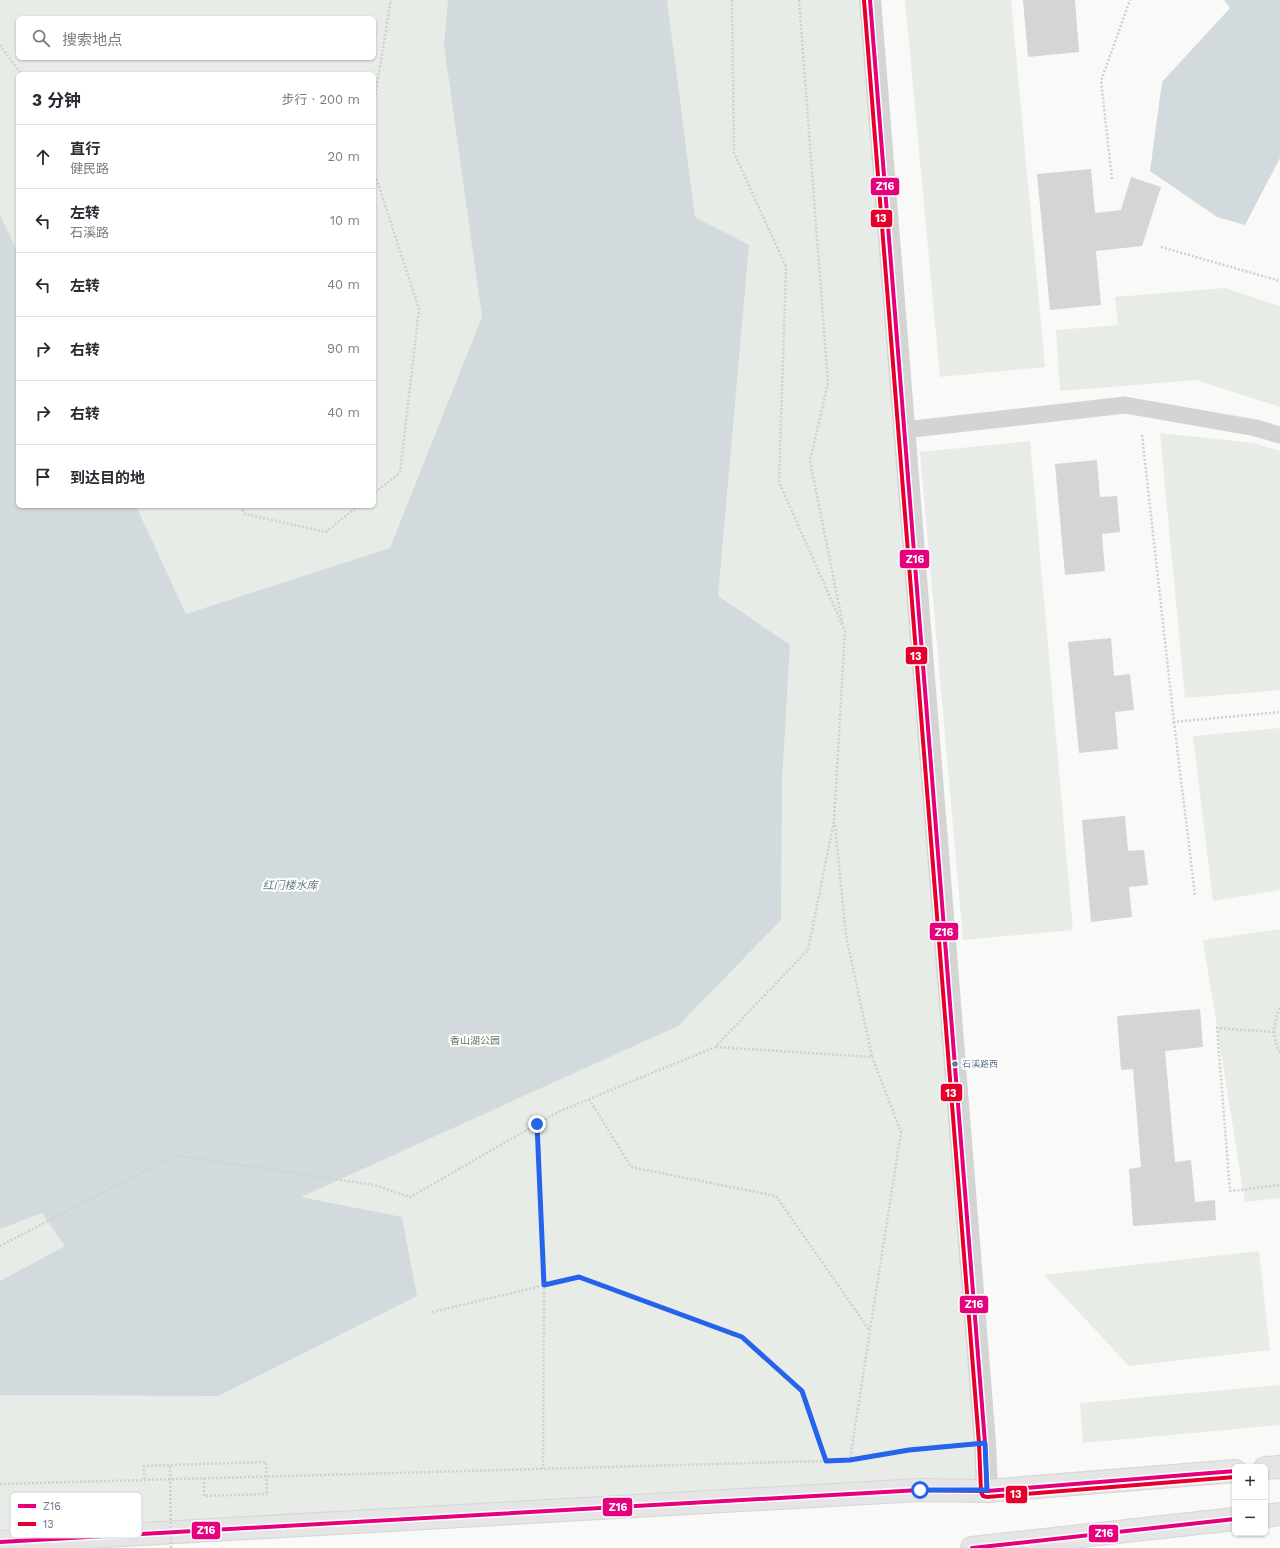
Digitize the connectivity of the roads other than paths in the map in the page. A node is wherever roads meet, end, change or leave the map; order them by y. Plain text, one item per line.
1 (870, 0) edge
2 (904, 430) junction
3 (1280, 436) edge
4 (1280, 1467) edge
5 (1268, 1468) edge
6 (1232, 1471) edge
7 (987, 1490) junction
8 (1280, 1514) edge
9 (1268, 1516) edge
10 (1232, 1519) edge
11 (142, 1534) edge
12 (71, 1538) edge
13 (0, 1542) edge
14 (972, 1548) edge

1 - 2 street
2 - 3 lane
2 - 7 street
4 - 5 main road
6 - 7 main road
7 - 11 main road
8 - 9 main road
10 - 14 main road
12 - 13 main road

